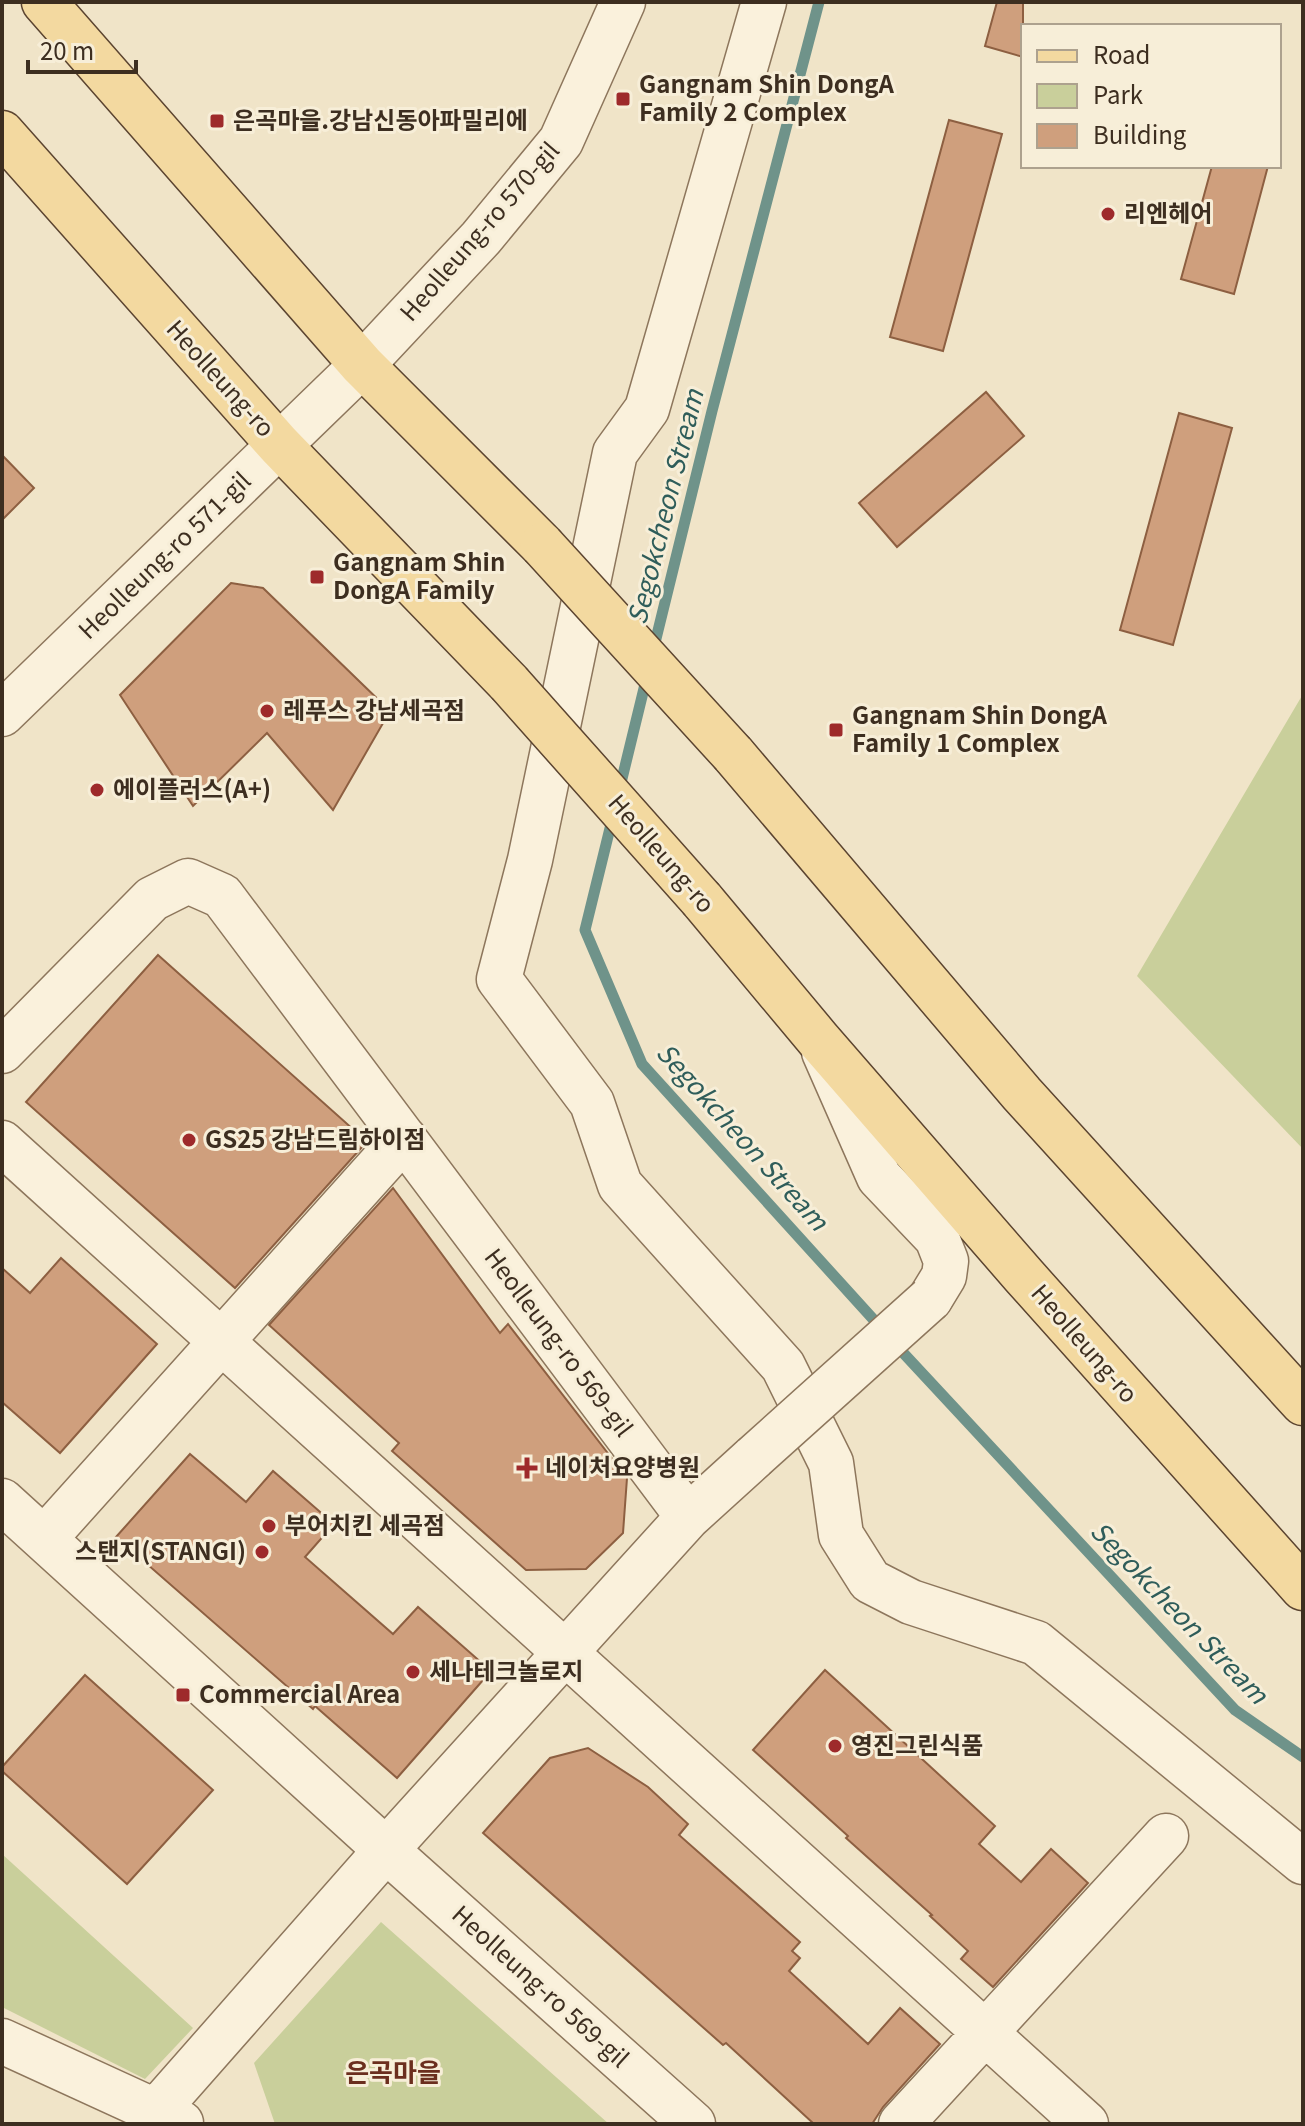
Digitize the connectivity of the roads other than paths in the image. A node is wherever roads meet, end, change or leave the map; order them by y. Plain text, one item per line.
1 (44, 2) edge
2 (623, 2) edge
3 (764, 2) edge
4 (2, 133) edge
5 (362, 365) junction
6 (279, 445) junction
7 (2, 714) edge
8 (818, 1039) junction
9 (2, 1051) edge
10 (404, 1138) junction
11 (2, 1143) edge
12 (221, 1342) junction
13 (1303, 1403) edge
14 (2, 1501) edge
15 (688, 1517) junction
16 (44, 1539) junction
17 (1303, 1588) edge
18 (565, 1652) junction
19 (1166, 1836) dead end
20 (386, 1850) junction
21 (1303, 1862) edge
22 (985, 2035) junction
23 (2, 2041) edge
24 (163, 2119) edge
25 (693, 2124) edge
26 (901, 2124) edge
27 (1086, 2124) edge

1 - 5 main road
2 - 5 street, Heolleung-ro 570-gil
3 - 21 street
4 - 6 main road, Heolleung-ro
5 - 6 street, Heolleung-ro 571-gil
5 - 13 main road, bridge
6 - 7 street, Heolleung-ro 571-gil
6 - 8 main road, Heolleung-ro, bridge
8 - 15 street, bridge
8 - 17 main road, Heolleung-ro
9 - 10 street, Heolleung-ro 569-gil
10 - 12 street
10 - 15 street, Heolleung-ro 569-gil
11 - 12 street
12 - 16 street
12 - 18 street
14 - 16 street, Heolleung-ro 569-gil
15 - 18 street
16 - 20 street, Heolleung-ro 569-gil
18 - 20 street
18 - 22 street
19 - 22 street
20 - 24 street
20 - 25 street, Heolleung-ro 569-gil
22 - 26 street
22 - 27 street
23 - 24 street

